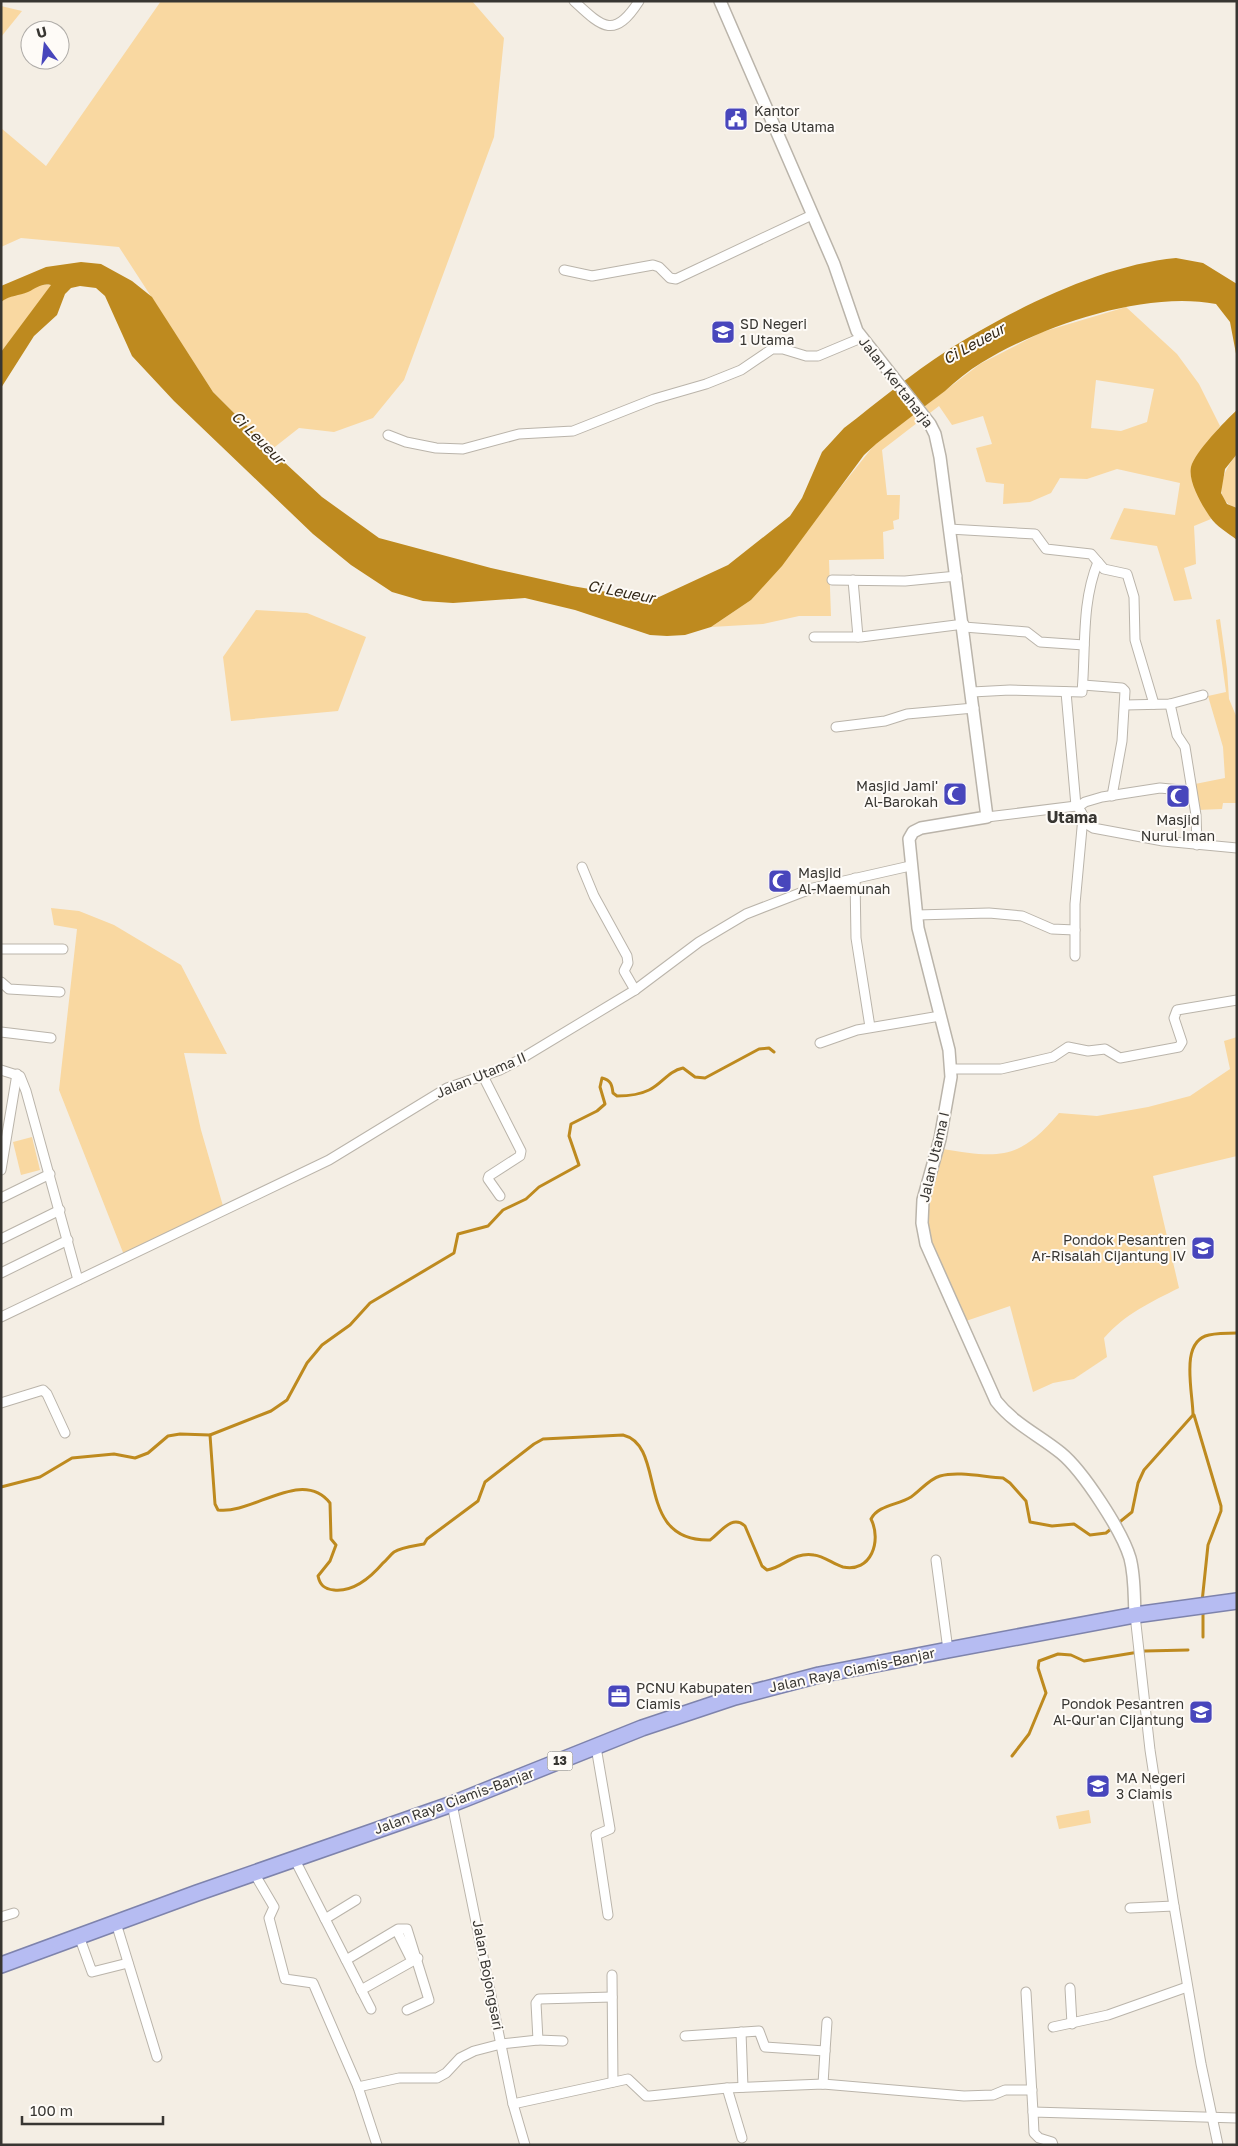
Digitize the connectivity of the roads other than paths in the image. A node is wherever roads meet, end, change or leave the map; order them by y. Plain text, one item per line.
1 (574, 1) edge
2 (639, 1) edge
3 (720, 1) edge
4 (812, 215) junction
5 (564, 270) dead end
6 (861, 338) junction
7 (388, 436) dead end
8 (949, 529) junction
9 (1098, 562) junction
10 (957, 576) junction
11 (832, 580) dead end
12 (853, 580) junction
13 (964, 626) junction
14 (814, 637) dead end
15 (858, 637) junction
16 (1084, 645) junction
17 (1082, 685) junction
18 (972, 692) junction
19 (1066, 692) junction
20 (1203, 695) dead end
21 (1154, 704) junction
22 (1170, 704) junction
23 (1125, 705) junction
24 (974, 708) junction
25 (836, 727) dead end
26 (1191, 791) junction
27 (1112, 796) junction
28 (1077, 806) junction
29 (987, 816) junction
30 (1083, 816) junction
31 (1197, 845) junction
32 (1237, 848) edge
33 (910, 866) junction
34 (582, 867) dead end
35 (855, 878) junction
36 (916, 916) junction
37 (1074, 930) junction
38 (1, 949) edge
39 (63, 949) dead end
40 (1075, 956) dead end
41 (1, 982) edge
42 (634, 988) junction
43 (60, 992) dead end
44 (1237, 1000) edge
45 (940, 1016) junction
46 (870, 1027) junction
47 (1, 1032) edge
48 (52, 1038) dead end
49 (820, 1043) dead end
50 (952, 1069) junction
51 (1, 1070) edge
52 (17, 1074) junction
53 (483, 1076) junction
54 (1, 1170) edge
55 (50, 1174) junction
56 (500, 1196) dead end
57 (1, 1198) edge
58 (60, 1210) junction
59 (1, 1239) edge
60 (68, 1240) junction
61 (1, 1273) edge
62 (78, 1280) junction
63 (1, 1317) edge
64 (1, 1403) edge
65 (65, 1432) dead end
66 (936, 1560) dead end
67 (1237, 1601) edge
68 (1135, 1615) junction
69 (948, 1650) junction
70 (596, 1747) junction
71 (452, 1804) junction
72 (295, 1860) junction
73 (254, 1873) junction
74 (356, 1900) dead end
75 (1174, 1906) junction
76 (1130, 1908) dead end
77 (14, 1913) dead end
78 (608, 1914) dead end
79 (1, 1918) edge
80 (325, 1919) junction
81 (116, 1923) junction
82 (79, 1936) junction
83 (346, 1960) junction
84 (415, 1960) junction
85 (128, 1963) junction
86 (1, 1964) edge
87 (612, 1975) dead end
88 (1188, 1987) junction
89 (1070, 1988) dead end
90 (361, 1990) junction
91 (1026, 1992) dead end
92 (612, 1998) junction
93 (371, 2009) dead end
94 (407, 2010) dead end
95 (827, 2022) dead end
96 (1072, 2024) junction
97 (1053, 2027) dead end
98 (741, 2032) junction
99 (686, 2036) dead end
100 (538, 2040) junction
101 (563, 2041) dead end
102 (501, 2044) junction
103 (825, 2051) junction
104 (157, 2057) dead end
105 (613, 2082) junction
106 (823, 2084) junction
107 (358, 2087) junction
108 (743, 2087) junction
109 (727, 2088) junction
110 (1032, 2090) junction
111 (513, 2104) junction
112 (1033, 2112) junction
113 (1237, 2118) edge
114 (1211, 2119) junction
115 (742, 2138) dead end
116 (376, 2145) edge
117 (525, 2145) edge
118 (1053, 2145) edge
119 (1218, 2145) edge

1 - 2 street
3 - 4 street, Jalan Kertaharja
4 - 5 street
4 - 6 street, Jalan Kertaharja
6 - 7 street
6 - 8 street, Jalan Kertaharja
8 - 9 street
8 - 10 street, Jalan Kertaharja
9 - 16 street
9 - 21 street
10 - 12 street
10 - 13 street, Jalan Kertaharja
11 - 12 street
12 - 15 street
13 - 15 street
13 - 16 street
13 - 18 street, Jalan Kertaharja
14 - 15 street
16 - 17 street
17 - 19 street
17 - 23 street
18 - 19 street
18 - 24 street, Jalan Kertaharja
19 - 28 street
20 - 22 street
21 - 22 street
21 - 23 street
22 - 26 street
23 - 27 street
24 - 25 street
24 - 29 street, Jalan Kertaharja
26 - 27 street
26 - 31 street
27 - 28 street
28 - 29 street
28 - 30 street
29 - 33 street, Jalan Utama I
30 - 31 street
30 - 37 street
31 - 32 street
33 - 35 street, Jalan Utama II
33 - 36 street, Jalan Utama I
34 - 42 street
35 - 42 street, Jalan Utama II
35 - 46 street
36 - 37 street
36 - 45 street, Jalan Utama I
37 - 40 street
38 - 39 street
41 - 43 street
42 - 53 street, Jalan Utama II
44 - 50 street
45 - 46 street
45 - 50 street, Jalan Utama I
46 - 49 street
47 - 48 street
50 - 68 street, Jalan Utama I
51 - 52 street
52 - 54 street
52 - 55 street
53 - 56 street
53 - 62 street, Jalan Utama II
55 - 57 street
55 - 58 street
58 - 59 street
58 - 60 street
60 - 61 street
60 - 62 street
62 - 63 street, Jalan Utama II
64 - 65 street
66 - 69 street
67 - 68 highway, Jalan Raya Ciamis-Banjar / 13
68 - 69 highway, Jalan Raya Ciamis-Banjar / 13
68 - 75 street
69 - 70 highway, Jalan Raya Ciamis-Banjar / 13
70 - 71 highway, Jalan Raya Ciamis-Banjar / 13
70 - 78 street
71 - 72 highway, Jalan Raya Ciamis-Banjar / 13
71 - 102 street, Jalan Bojongsari
72 - 73 highway, Jalan Raya Ciamis-Banjar / 13
72 - 80 street
73 - 81 highway, Jalan Raya Ciamis-Banjar / 13
73 - 107 street
74 - 80 street
75 - 76 street
75 - 88 street
77 - 79 street
80 - 83 street
81 - 82 highway, Jalan Raya Ciamis-Banjar / 13
81 - 85 street
82 - 85 street
82 - 86 highway, Jalan Raya Ciamis-Banjar / 13
83 - 84 street
83 - 90 street
84 - 90 street
84 - 94 street
85 - 104 street
87 - 92 street
88 - 96 street
88 - 114 street
89 - 96 street
90 - 93 street
91 - 110 street
92 - 100 street
92 - 105 street
95 - 103 street
96 - 97 street
98 - 99 street
98 - 103 street
98 - 108 street
100 - 101 street
100 - 102 street
102 - 107 street
102 - 111 street, Jalan Bojongsari
103 - 106 street
105 - 109 street
105 - 111 street
106 - 108 street
106 - 110 street
107 - 116 street
108 - 109 street
109 - 115 street
110 - 112 street
111 - 117 street, Jalan Bojongsari
112 - 114 street
112 - 118 street
113 - 114 street
114 - 119 street

